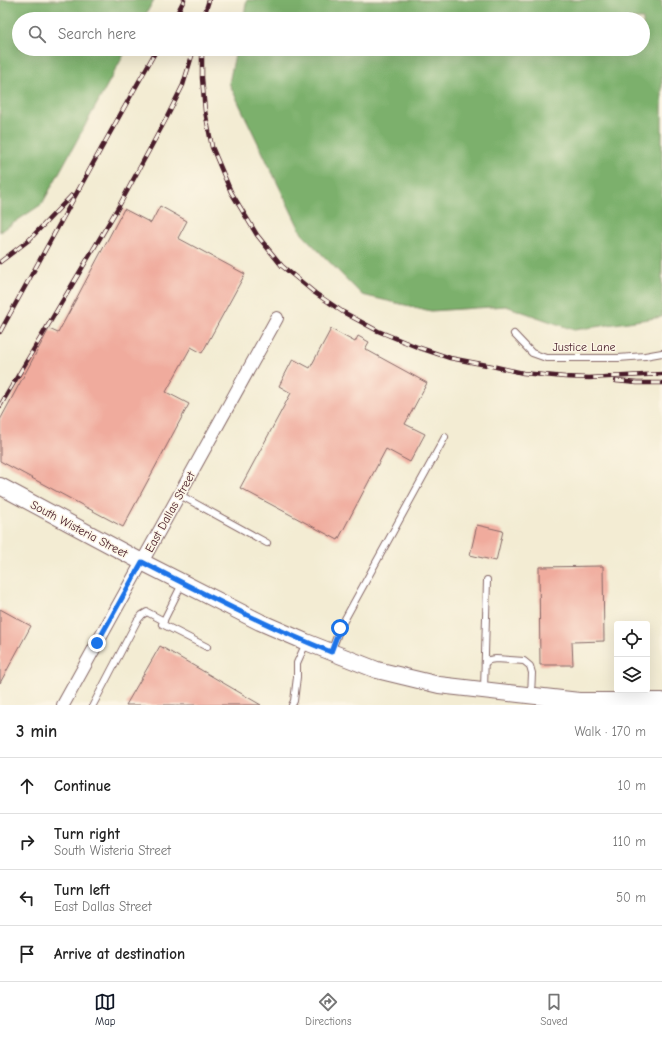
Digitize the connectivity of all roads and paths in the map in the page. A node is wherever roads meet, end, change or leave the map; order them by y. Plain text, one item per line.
1 (277, 318) dead end
2 (514, 334) dead end
3 (662, 353) edge
4 (445, 437) dead end
5 (0, 486) edge
6 (180, 494) junction
7 (267, 543) dead end
8 (142, 562) junction
9 (488, 580) dead end
10 (183, 583) junction
11 (164, 621) junction
12 (306, 642) junction
13 (207, 647) dead end
14 (331, 652) junction
15 (485, 663) junction
16 (484, 690) junction
17 (531, 695) junction
18 (662, 701) edge
19 (645, 702) edge
20 (63, 705) edge
21 (93, 705) edge
22 (292, 705) edge

1 - 6 street, East Dallas Street
2 - 3 lane, Justice Lane
4 - 14 lane
5 - 8 street, South Wisteria Street
6 - 7 lane
6 - 8 street, East Dallas Street
8 - 10 street, South Wisteria Street
8 - 20 street, East Dallas Street
9 - 15 lane
10 - 11 lane
10 - 12 street, South Wisteria Street
11 - 13 lane
11 - 21 lane
12 - 14 street, South Wisteria Street
12 - 22 lane
14 - 16 street, South Wisteria Street
15 - 16 lane
15 - 17 lane
16 - 17 street, South Wisteria Street
17 - 19 street, South Wisteria Street
18 - 19 street, South Wisteria Street

